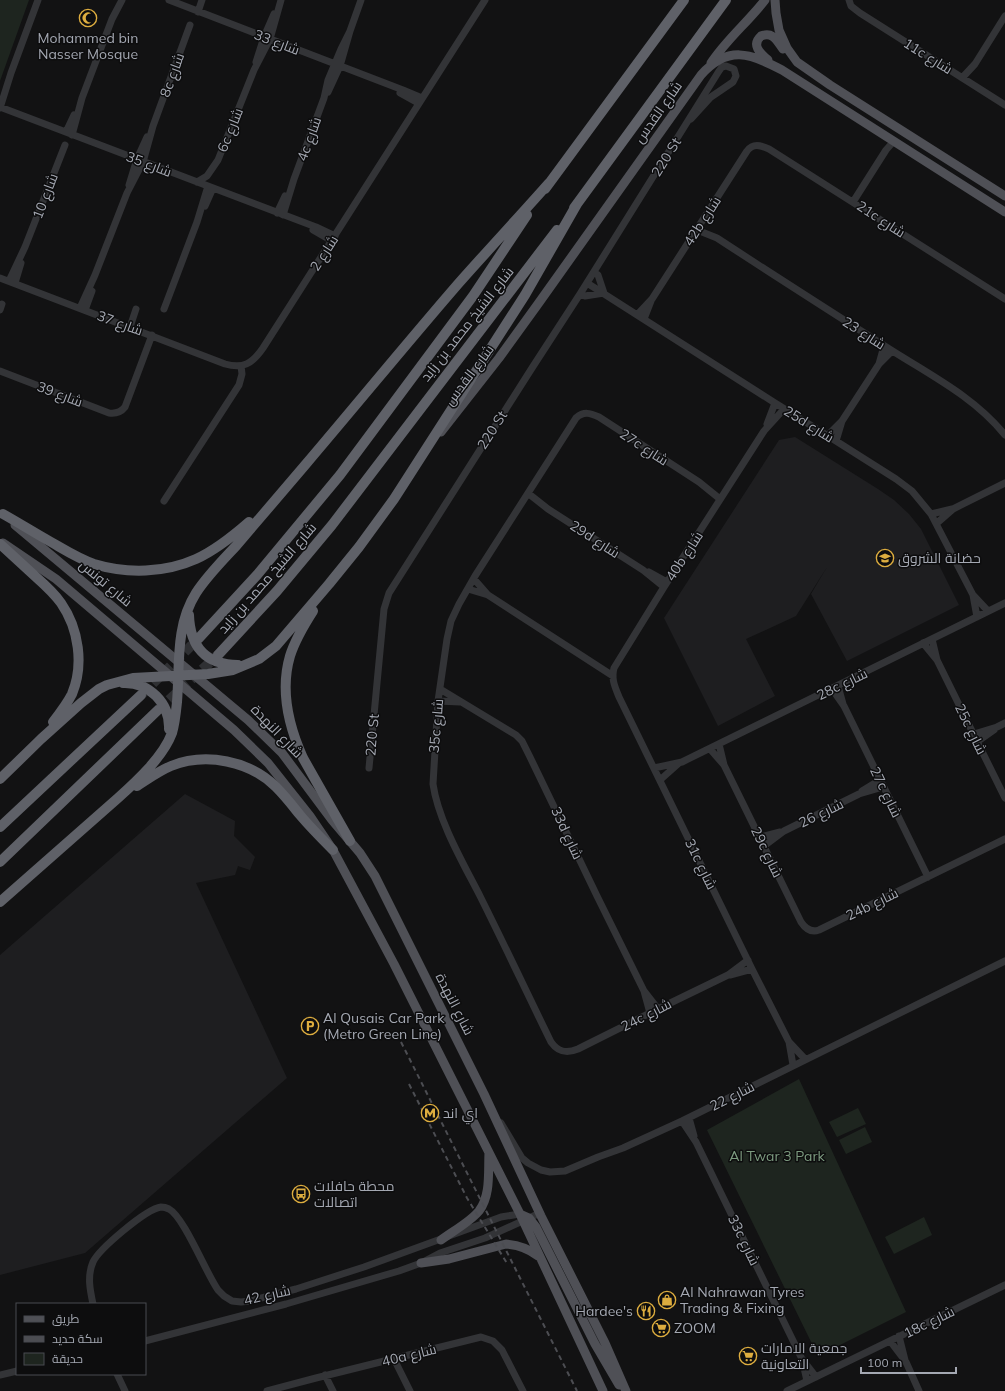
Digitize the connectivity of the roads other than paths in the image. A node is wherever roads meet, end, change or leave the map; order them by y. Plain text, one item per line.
1 (38, 0) edge
2 (117, 0) edge
3 (122, 0) edge
4 (169, 0) edge
5 (197, 0) edge
6 (202, 0) edge
7 (361, 0) edge
8 (484, 0) edge
9 (684, 0) edge
10 (726, 0) edge
11 (765, 0) edge
12 (776, 0) edge
13 (281, 2) edge
14 (850, 3) edge
15 (196, 11) junction
16 (1005, 16) edge
17 (112, 19) junction
18 (190, 25) dead end
19 (267, 38) junction
20 (337, 65) junction
21 (709, 66) junction
22 (782, 70) junction
23 (11, 73) junction
24 (965, 80) junction
25 (830, 85) junction
26 (0, 94) edge
27 (420, 101) junction
28 (1005, 104) edge
29 (0, 108) edge
30 (691, 119) junction
31 (69, 133) junction
32 (894, 141) junction
33 (65, 145) dead end
34 (755, 145) joint
35 (140, 160) junction
36 (197, 182) junction
37 (549, 183) junction
38 (210, 187) junction
39 (1005, 196) edge
40 (853, 202) junction
41 (577, 204) junction
42 (1005, 212) edge
43 (280, 214) junction
44 (701, 223) junction
45 (697, 230) junction
46 (333, 238) junction
47 (717, 238) junction
48 (594, 272) junction
49 (0, 278) edge
50 (12, 282) junction
51 (587, 283) junction
52 (604, 293) junction
53 (580, 294) junction
54 (652, 299) junction
55 (1005, 299) edge
56 (82, 309) junction
57 (136, 309) dead end
58 (164, 309) dead end
59 (638, 315) junction
60 (644, 319) junction
61 (130, 327) junction
62 (152, 335) junction
63 (884, 346) junction
64 (892, 351) junction
65 (879, 364) junction
66 (241, 366) junction
67 (0, 371) edge
68 (775, 403) junction
69 (784, 409) junction
70 (588, 413) joint
71 (842, 421) junction
72 (764, 431) junction
73 (828, 436) junction
74 (1005, 436) edge
75 (836, 441) junction
76 (426, 450) junction
77 (1005, 483) edge
78 (529, 494) junction
79 (722, 496) junction
80 (275, 500) junction
81 (164, 501) dead end
82 (525, 501) junction
83 (548, 509) junction
84 (953, 509) junction
85 (1, 513) edge
86 (931, 514) junction
87 (937, 523) junction
88 (0, 540) edge
89 (0, 544) edge
90 (474, 579) junction
91 (329, 584) junction
92 (666, 584) junction
93 (468, 589) junction
94 (488, 595) junction
95 (973, 595) junction
96 (1005, 603) edge
97 (189, 607) junction
98 (988, 611) junction
99 (977, 617) junction
100 (199, 638) tunnel mouth
101 (932, 639) junction
102 (923, 643) junction
103 (218, 655) tunnel mouth
104 (937, 660) junction
105 (178, 662) junction
106 (593, 663) junction
107 (247, 665) junction
108 (614, 668) junction
109 (194, 675) junction
110 (613, 676) junction
111 (175, 678) junction
112 (614, 684) joint
113 (107, 685) junction
114 (835, 688) junction
115 (440, 689) junction
116 (141, 694) tunnel mouth
117 (438, 701) junction
118 (460, 702) junction
119 (158, 710) tunnel mouth
120 (1005, 724) edge
121 (997, 727) junction
122 (974, 734) junction
123 (41, 739) junction
124 (978, 742) junction
125 (719, 744) junction
126 (166, 745) junction
127 (710, 749) junction
128 (678, 764) junction
129 (724, 765) junction
130 (369, 768) dead end
131 (654, 768) junction
132 (0, 779) edge
133 (660, 780) junction
134 (882, 783) junction
135 (118, 798) junction
136 (1005, 798) edge
137 (0, 827) edge
138 (784, 831) junction
139 (760, 837) junction
140 (1005, 840) edge
141 (350, 841) junction
142 (764, 846) junction
143 (333, 850) junction
144 (0, 862) edge
145 (928, 877) junction
146 (0, 902) edge
147 (816, 931) joint
148 (748, 960) junction
149 (1005, 961) edge
150 (752, 969) junction
151 (728, 975) junction
152 (644, 991) junction
153 (658, 1008) junction
154 (650, 1013) junction
155 (789, 1042) junction
156 (564, 1052) joint
157 (805, 1060) junction
158 (792, 1065) junction
159 (484, 1094) junction
160 (686, 1119) junction
161 (489, 1152) junction
162 (540, 1214) junction
163 (524, 1218) junction
164 (441, 1240) junction
165 (540, 1257) junction
166 (421, 1263) junction
167 (1005, 1285) edge
168 (93, 1303) edge
169 (899, 1336) junction
170 (146, 1340) edge
171 (890, 1341) junction
172 (394, 1359) junction
173 (802, 1359) junction
174 (906, 1362) junction
175 (16, 1371) edge
176 (0, 1375) edge
177 (117, 1375) edge
178 (325, 1375) junction
179 (816, 1377) junction
180 (807, 1381) junction
181 (125, 1391) edge
182 (268, 1391) edge
183 (333, 1391) edge
184 (410, 1391) edge
185 (523, 1391) edge
186 (603, 1391) edge
187 (625, 1391) edge
188 (787, 1391) edge
189 (919, 1391) edge

1 - 23 street
2 - 17 street
3 - 17 street
4 - 15 street, شارع 33
5 - 15 street
6 - 15 street
7 - 20 street, 4c شارع
8 - 27 street, شارع 2
9 - 37 highway, شارع الشيخ محمد بن زايد
10 - 41 highway, شارع الشيخ محمد بن زايد
11 - 21 main road
12 - 25 main road
13 - 19 street, 6c شارع
14 - 24 street, 11c شارع
15 - 19 street, شارع 33
16 - 24 street
17 - 31 street
18 - 35 street, 8c شارع
19 - 20 street, شارع 33
19 - 36 street, 6c شارع
20 - 27 street, شارع 33
20 - 43 street, 4c شارع
21 - 22 main road, شارع القدس
21 - 76 main road, شارع القدس
22 - 25 main road
22 - 32 main road, شارع القدس
23 - 26 street
23 - 29 street
24 - 28 street, 11c شارع
25 - 39 main road
27 - 46 street, شارع 2
29 - 31 street, شارع 35
30 - 30 street, 220 St
30 - 48 street, 220 St
31 - 35 street, شارع 35
32 - 40 street
32 - 42 main road, شارع القدس
33 - 50 street, شارع 10
34 - 40 street, 21c شارع
34 - 44 street, 42b شارع
35 - 36 street, شارع 35
35 - 56 street, 8c شارع
36 - 38 street, شارع 35
37 - 80 highway
37 - 100 highway, شارع الشيخ محمد بن زايد
38 - 43 street, شارع 35
38 - 58 street
40 - 55 street, 21c شارع
41 - 76 highway
41 - 103 highway, شارع الشيخ محمد بن زايد
43 - 46 street, شارع 35
44 - 45 street, 42b شارع
44 - 47 street, شارع 23
45 - 47 street, شارع 23
45 - 54 street, 42b شارع
46 - 66 street, شارع 2
47 - 63 street, شارع 23
48 - 51 street, 220 St
48 - 52 street
49 - 50 street, شارع 37
50 - 56 street, شارع 37
51 - 52 street, 25d شارع
51 - 53 street, 220 St
52 - 53 street
52 - 59 street, 25d شارع
53 - 130 street, 220 St
54 - 59 street, 42b شارع
54 - 60 street, 42b شارع
56 - 61 street, شارع 37
57 - 61 street
59 - 60 street, 25d شارع
60 - 68 street, 25d شارع
61 - 62 street, شارع 37
62 - 66 street, شارع 37
62 - 67 street, شارع 39
63 - 64 street, شارع 23
63 - 65 street
64 - 65 street
64 - 74 street, شارع 23
65 - 71 street
66 - 81 street
68 - 69 street, 25d شارع
68 - 72 street, 40b شارع
69 - 72 street, 40b شارع
69 - 73 street, 25d شارع
70 - 78 street, 35c شارع
70 - 79 street, 27c شارع
71 - 73 street
71 - 75 street
72 - 79 street, 40b شارع
73 - 75 street, 25d شارع
75 - 86 street, 25d شارع
76 - 91 highway
77 - 84 street
78 - 82 street, 35c شارع
78 - 83 street, 29d شارع
79 - 92 street, 40b شارع
80 - 85 highway
80 - 97 highway
82 - 83 street, 29d شارع
82 - 90 street, 35c شارع
83 - 92 street, 29d شارع
84 - 86 street
84 - 87 street
85 - 105 main road, شارع تونس
86 - 87 street, 25d شارع
87 - 95 street, 25d شارع
88 - 111 main road, شارع تونس
89 - 123 highway
90 - 93 street, 35c شارع
90 - 94 street
91 - 107 highway
91 - 141 highway
92 - 108 street, 40b شارع
93 - 94 street
93 - 115 street, 35c شارع
94 - 106 street
95 - 98 street, 25d شارع
95 - 99 street, 25d شارع
96 - 98 street, 28c شارع
97 - 105 highway
97 - 107 highway
98 - 99 street, 28c شارع
99 - 101 street, 28c شارع
101 - 102 street, 28c شارع
101 - 104 street, 25c شارع
102 - 104 street, 25c شارع
102 - 114 street, 28c شارع
104 - 122 street, 25c شارع
105 - 109 main road, شارع تونس
105 - 111 highway
106 - 108 street
106 - 110 street
107 - 109 highway
108 - 110 street, 40b شارع
109 - 111 highway
109 - 141 main road, شارع النهدة
110 - 112 street, 40b شارع
111 - 113 highway
111 - 126 highway
111 - 143 main road, شارع النهدة
112 - 131 street, 31c شارع
113 - 123 highway
113 - 126 highway
114 - 125 street, 28c شارع
114 - 134 street, 27c شارع
115 - 117 street, 35c شارع
115 - 118 street, 33d شارع
116 - 137 highway
117 - 118 street, 33d شارع
117 - 156 street, 35c شارع
118 - 152 street, 33d شارع
119 - 144 highway
120 - 121 street
121 - 122 street
121 - 124 street
122 - 124 street, 25c شارع
123 - 132 highway
124 - 136 street, 25c شارع
125 - 127 street, 28c شارع
125 - 129 street, 29c شارع
126 - 135 highway
127 - 128 street, 28c شارع
127 - 129 street, 29c شارع
128 - 131 street, 28c شارع
128 - 133 street, 28c شارع
129 - 139 street, 29c شارع
131 - 133 street, 31c شارع
133 - 148 street, 31c شارع
134 - 138 street, شارع 26
134 - 145 street, 27c شارع
135 - 143 highway
135 - 146 highway
138 - 139 street, شارع 26
138 - 142 street, شارع 26
139 - 142 street, 29c شارع
140 - 145 street, 24b شارع
141 - 159 main road, شارع النهدة
142 - 147 street, 29c شارع
143 - 161 main road, شارع النهدة
145 - 147 street, 24b شارع
148 - 150 street, 31c شارع
148 - 151 street, 24c شارع
149 - 157 street, شارع 22
150 - 151 street, 24c شارع
150 - 155 street, 31c شارع
151 - 153 street, 24c شارع
152 - 153 street, 33d شارع
152 - 154 street, 33d شارع
153 - 154 street, 24c شارع
154 - 156 street, 24c شارع
155 - 157 street, 31c شارع
155 - 158 street, 31c شارع
157 - 158 street, شارع 22
158 - 160 street, شارع 22
159 - 160 street, شارع 22
159 - 162 main road, شارع النهدة
160 - 173 street, 33c شارع
161 - 163 main road, شارع النهدة
161 - 164 main road
162 - 163 street, شارع 42
162 - 187 main road, شارع النهدة
163 - 164 street, شارع 42
163 - 165 main road, شارع النهدة
163 - 166 street, شارع 42
163 - 187 main road
164 - 168 street, شارع 42
165 - 166 main road
165 - 186 main road, شارع النهدة
166 - 170 street, شارع 42
167 - 169 street, 18c شارع
169 - 171 street, 18c شارع
169 - 174 street
171 - 174 street
171 - 179 street, 18c شارع
172 - 178 street, 40a شارع
172 - 184 street
172 - 185 street, 40a شارع
173 - 179 street, 33c شارع
173 - 180 street, 33c شارع
174 - 189 street
175 - 176 street
177 - 181 street
178 - 182 street, 40a شارع
178 - 183 street
179 - 180 street, 18c شارع
180 - 188 street, 18c شارع

